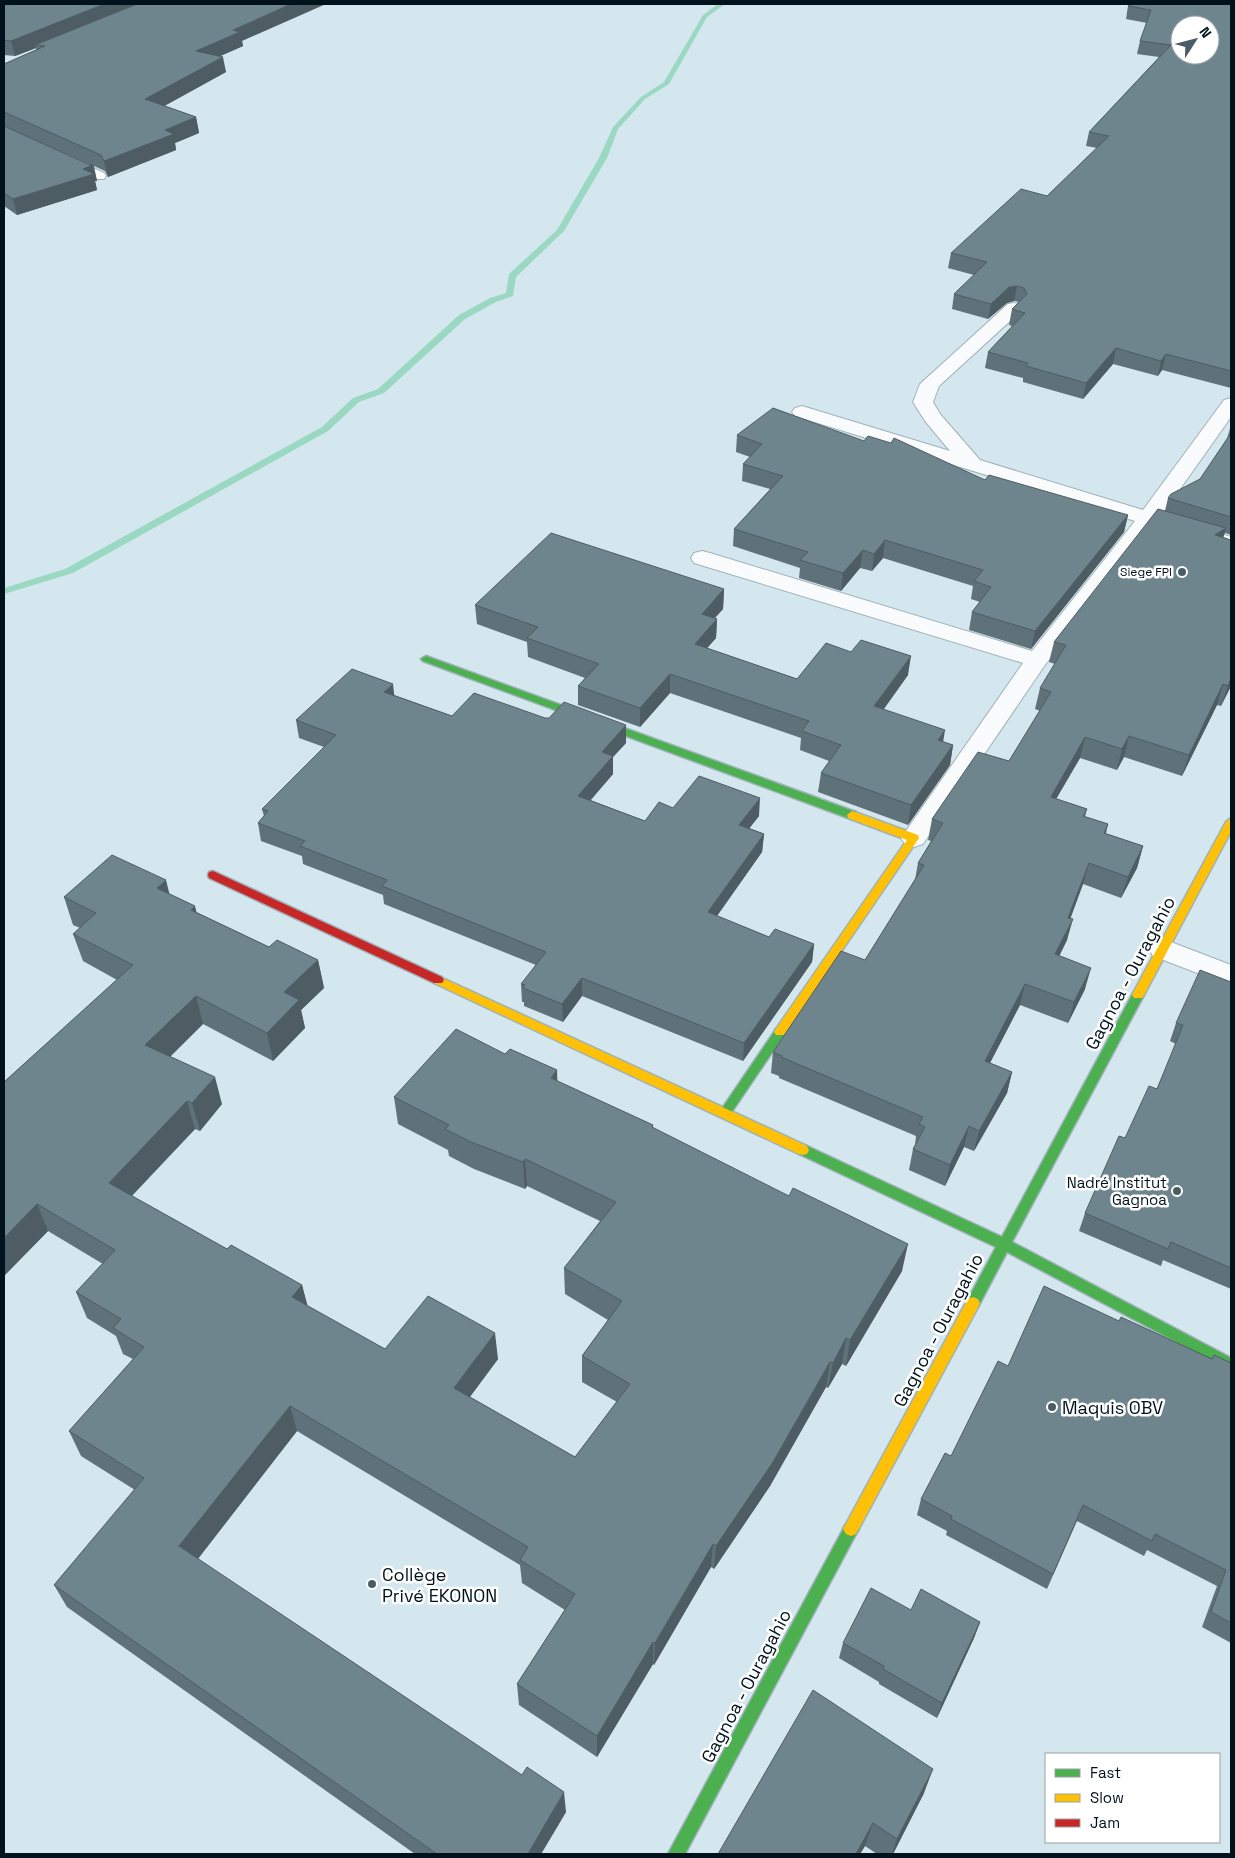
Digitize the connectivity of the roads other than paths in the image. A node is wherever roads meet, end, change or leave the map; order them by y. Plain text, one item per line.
1 (4, 132) edge
2 (98, 176) dead end
3 (1014, 308) edge
4 (1231, 404) edge
5 (802, 412) dead end
6 (973, 465) junction
7 (1148, 518) junction
8 (1231, 544) edge
9 (702, 558) dead end
10 (426, 659) dead end
11 (1037, 660) junction
12 (1231, 822) edge
13 (914, 838) junction
14 (213, 875) dead end
15 (1163, 949) junction
16 (1231, 976) edge
17 (725, 1113) junction
18 (1004, 1244) junction
19 (1231, 1365) edge
20 (676, 1854) edge

1 - 2 street
3 - 6 street
4 - 7 street
5 - 6 street
6 - 7 street
7 - 8 street
7 - 11 street
9 - 11 street
10 - 13 street
11 - 13 street
12 - 15 street, Gagnoa - Ouragahio
13 - 17 street
14 - 17 street
15 - 16 street
15 - 18 street, Gagnoa - Ouragahio
17 - 18 street
18 - 19 street
18 - 20 street, Gagnoa - Ouragahio

